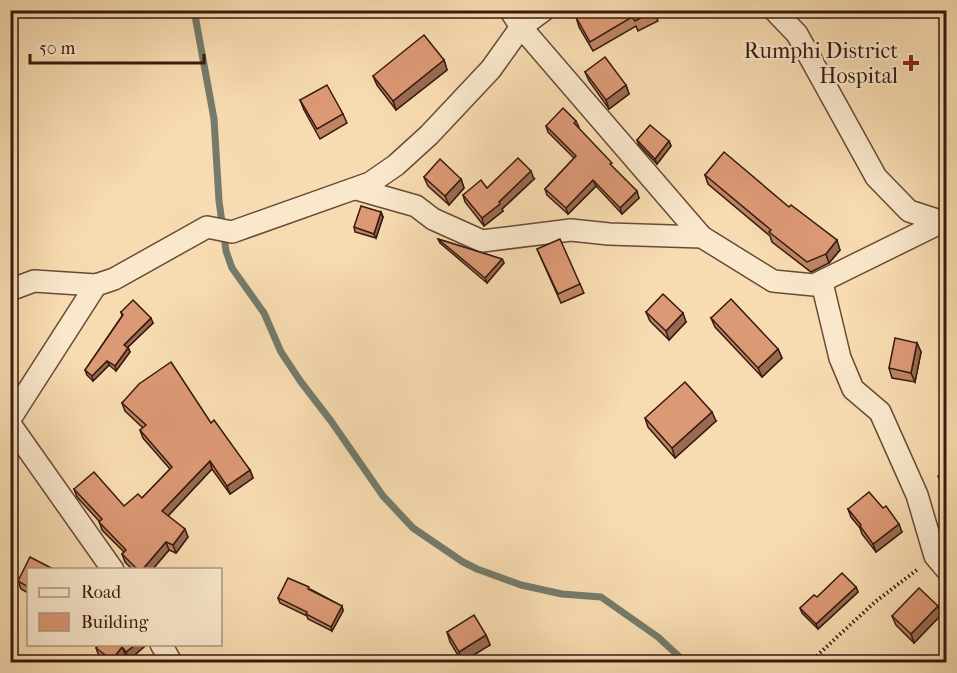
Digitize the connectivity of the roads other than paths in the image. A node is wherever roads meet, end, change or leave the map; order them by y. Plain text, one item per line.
1 (543, 10) edge
2 (774, 10) edge
3 (516, 19) edge
4 (356, 189) junction
5 (943, 220) edge
6 (702, 237) junction
7 (822, 283) junction
8 (96, 285) junction
9 (10, 290) edge
10 (10, 418) edge
11 (10, 424) edge
12 (941, 562) edge
13 (112, 568) edge
14 (162, 646) edge
15 (171, 663) edge

1 - 3 street
2 - 5 street
3 - 4 street
3 - 6 street
4 - 6 street
4 - 8 street
5 - 7 street
6 - 7 street
7 - 12 street
8 - 9 street
8 - 10 street
11 - 13 street
14 - 15 street

